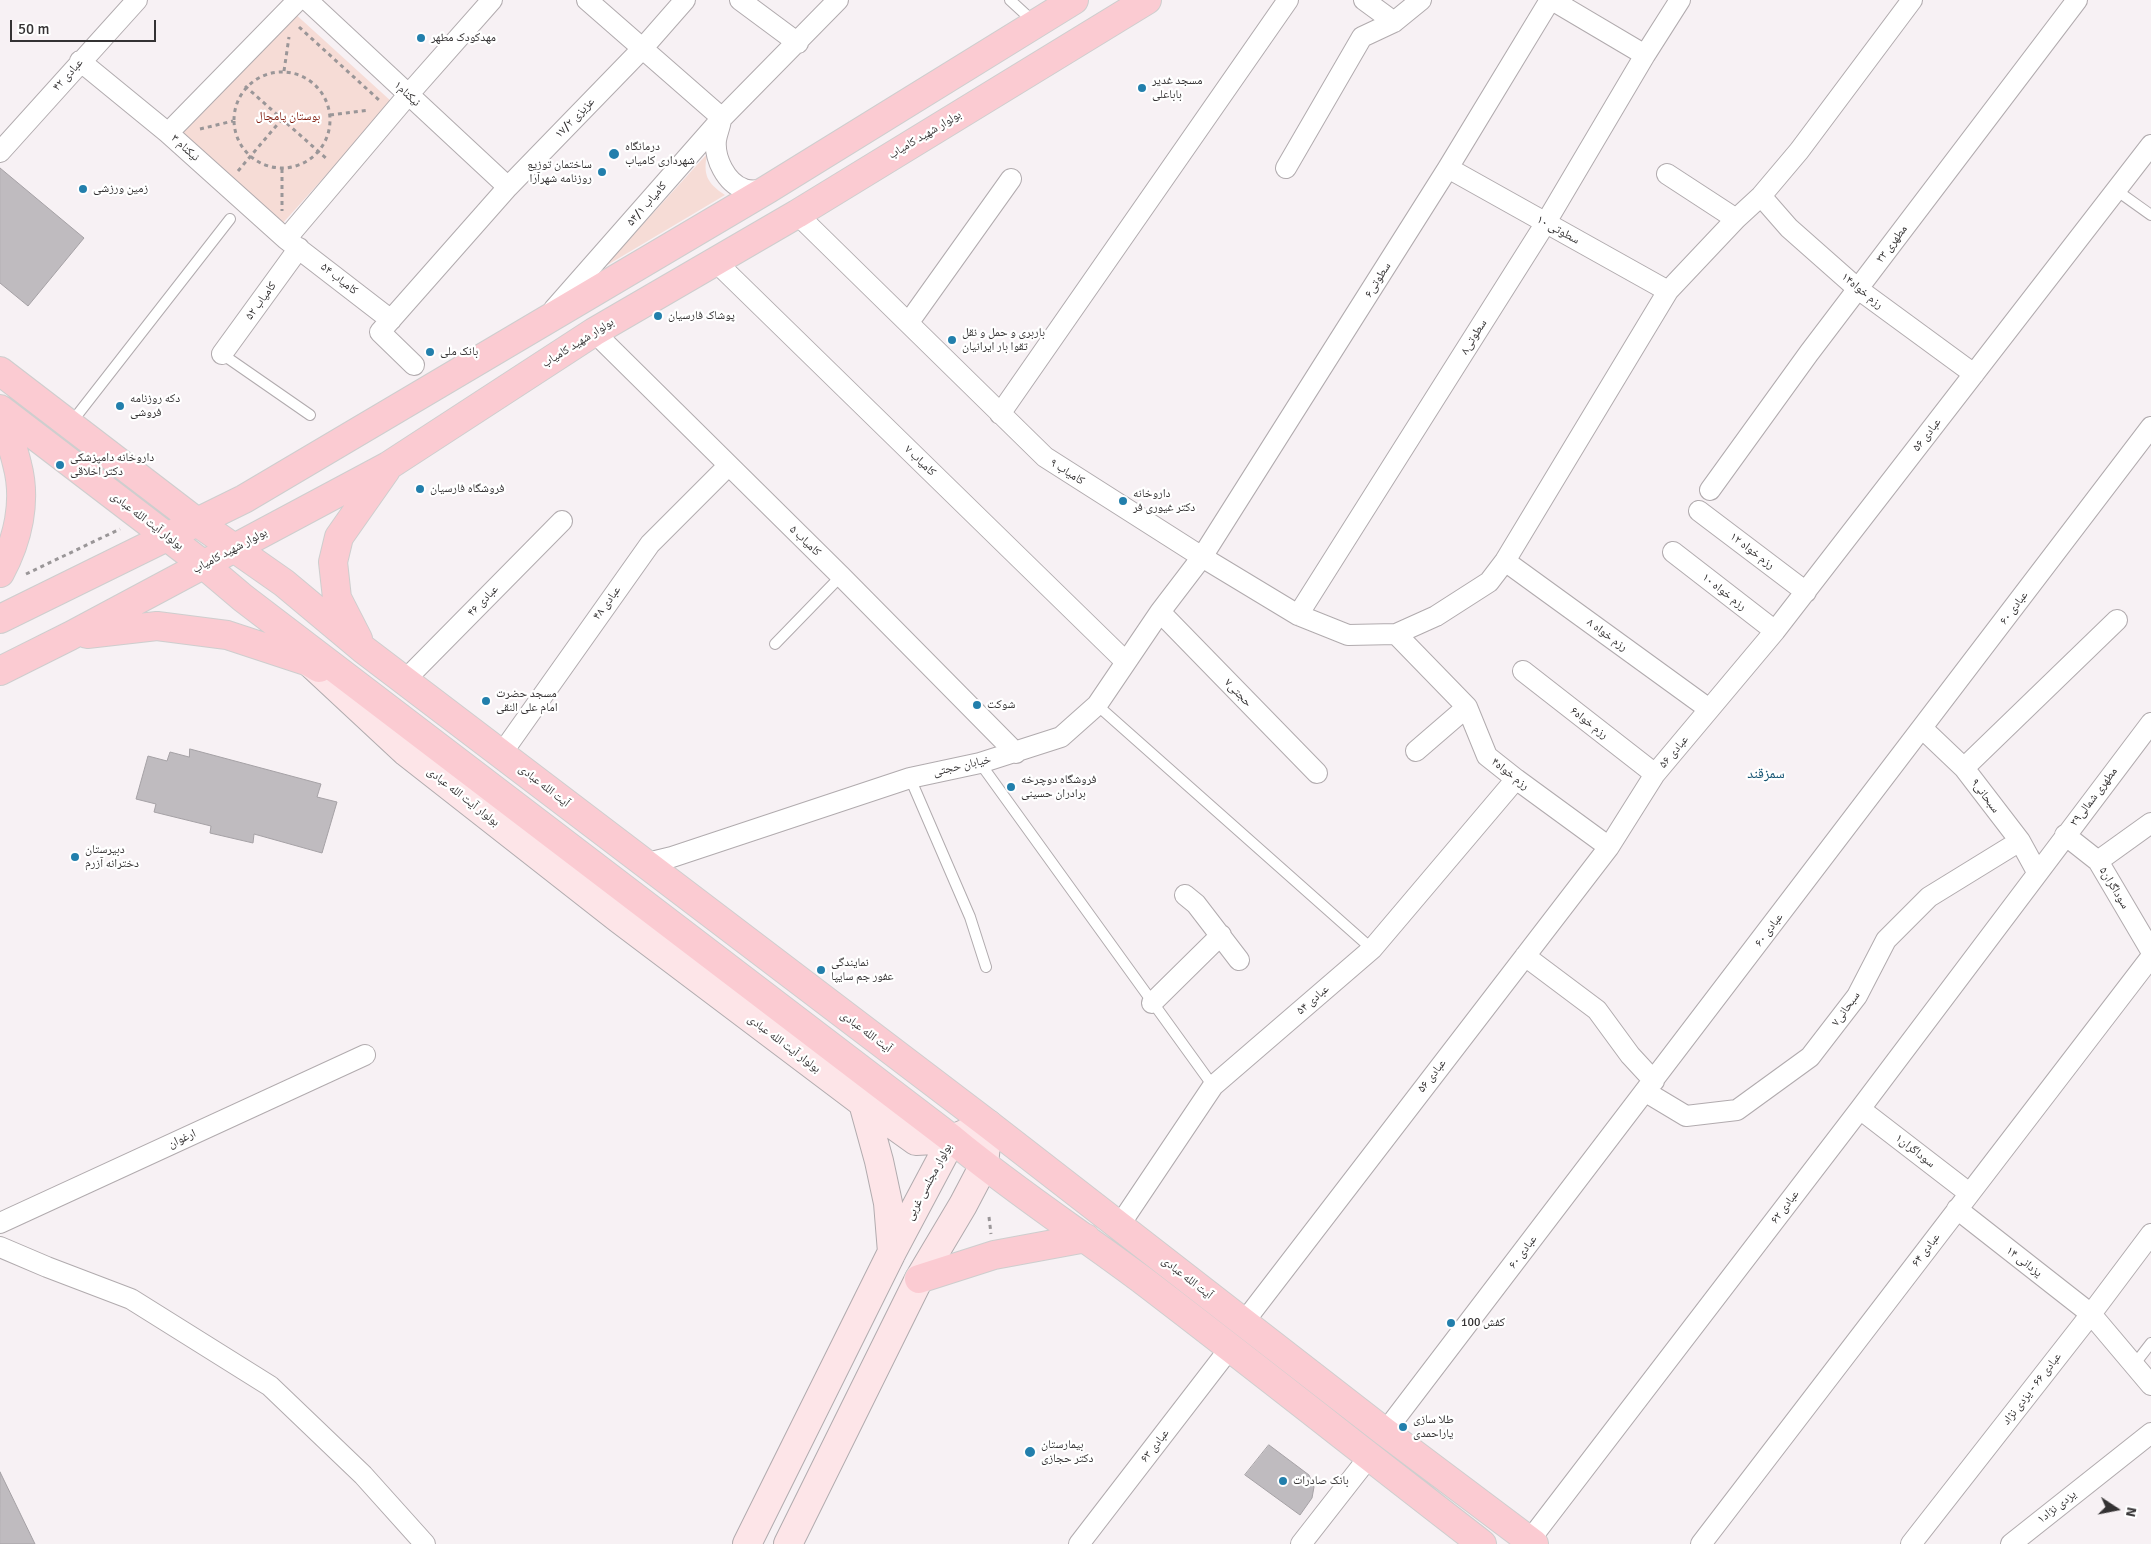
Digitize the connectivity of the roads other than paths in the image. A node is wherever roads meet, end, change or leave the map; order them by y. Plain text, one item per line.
1 (137, 0) edge
2 (298, 0) edge
3 (307, 0) edge
4 (492, 0) edge
5 (587, 0) edge
6 (685, 0) edge
7 (740, 0) edge
8 (838, 0) edge
9 (1010, 0) edge
10 (1074, 0) edge
11 (1147, 0) edge
12 (1288, 0) edge
13 (1364, 0) edge
14 (1421, 0) edge
15 (1551, 0) edge
16 (1680, 0) edge
17 (1912, 0) edge
18 (2078, 0) edge
19 (1394, 22) junction
20 (1036, 24) junction
21 (798, 43) junction
22 (642, 49) junction
23 (1645, 55) junction
24 (80, 61) junction
25 (408, 95) junction
26 (722, 118) junction
27 (168, 133) junction
28 (2151, 145) edge
29 (0, 152) edge
30 (1286, 168) dead end
31 (1448, 168) junction
32 (1667, 174) dead end
33 (1011, 179) dead end
34 (508, 187) junction
35 (768, 189) junction
36 (2116, 190) junction
37 (1761, 196) junction
38 (797, 214) junction
39 (2151, 215) edge
40 (230, 219) dead end
41 (1736, 219) junction
42 (1545, 224) junction
43 (293, 243) junction
44 (714, 260) junction
45 (1858, 289) junction
46 (1668, 291) junction
47 (391, 320) junction
48 (909, 322) junction
49 (541, 324) junction
50 (594, 332) junction
51 (222, 354) joint
52 (414, 365) dead end
53 (0, 371) edge
54 (1974, 374) junction
55 (1000, 414) junction
56 (310, 415) dead end
57 (1, 419) edge
58 (71, 424) junction
59 (2151, 428) edge
60 (388, 466) junction
61 (728, 466) junction
62 (1710, 490) dead end
63 (1699, 511) dead end
64 (562, 521) dead end
65 (197, 522) junction
66 (167, 536) junction
67 (234, 549) junction
68 (1673, 552) dead end
69 (1202, 557) junction
70 (1504, 561) junction
71 (204, 565) junction
72 (12, 574) edge
73 (841, 576) junction
74 (1806, 592) junction
75 (1160, 612) junction
76 (1298, 615) junction
77 (0, 619) edge
78 (2117, 620) dead end
79 (1775, 631) junction
80 (1396, 634) junction
81 (70, 636) junction
82 (775, 644) dead end
83 (363, 649) junction
84 (309, 662) junction
85 (1126, 662) junction
86 (0, 670) edge
87 (1523, 671) dead end
88 (405, 680) junction
89 (374, 698) junction
90 (1097, 705) junction
91 (1467, 707) junction
92 (1709, 709) junction
93 (2151, 723) edge
94 (1922, 729) junction
95 (1416, 751) dead end
96 (502, 753) junction
97 (1016, 753) junction
98 (980, 763) junction
99 (1964, 768) junction
100 (1317, 773) dead end
101 (1655, 774) junction
102 (910, 778) junction
103 (1516, 779) junction
104 (2151, 823) edge
105 (2065, 836) junction
106 (2020, 840) junction
107 (1609, 846) junction
108 (2098, 861) junction
109 (643, 864) junction
110 (2037, 872) junction
111 (1185, 895) dead end
112 (1221, 935) junction
113 (1372, 950) junction
114 (2151, 950) edge
115 (1525, 956) junction
116 (2151, 957) edge
117 (1238, 960) dead end
118 (986, 967) dead end
119 (1152, 1003) junction
120 (365, 1055) dead end
121 (1214, 1086) junction
122 (1650, 1087) junction
123 (863, 1103) junction
124 (1860, 1109) junction
125 (988, 1124) junction
126 (952, 1139) junction
127 (984, 1165) junction
128 (1969, 1193) junction
129 (1957, 1209) junction
130 (0, 1223) edge
131 (1119, 1226) junction
132 (2151, 1234) edge
133 (1086, 1238) junction
134 (0, 1247) edge
135 (892, 1252) junction
136 (919, 1279) junction
137 (2091, 1314) junction
138 (1244, 1322) junction
139 (2151, 1343) edge
140 (1230, 1348) junction
141 (2134, 1365) junction
142 (2151, 1385) edge
143 (1385, 1432) junction
144 (2151, 1433) edge
145 (1369, 1457) junction
146 (1532, 1542) edge
147 (425, 1544) edge
148 (747, 1544) edge
149 (788, 1544) edge
150 (1079, 1544) edge
151 (1301, 1544) edge
152 (1482, 1544) edge
153 (1701, 1544) edge
154 (1911, 1544) edge
155 (2011, 1544) edge

1 - 24 street, عبادی ۴۲
2 - 27 street
3 - 25 street, نیکنام۱
4 - 25 street, کامیاب ۵۲
5 - 22 street
6 - 22 street, عزیزی ۱۷/۲
7 - 21 street
8 - 21 street, کامیاب ۵۴/۱
9 - 20 lane
10 - 20 main road
11 - 38 main road, بولوار شهید کامیاب
12 - 55 street
13 - 19 street
14 - 19 street
15 - 23 street
15 - 31 street, سطوتی۶
16 - 23 street, سطوتی۸
17 - 37 street
18 - 45 street, مطهری ۳۳
19 - 30 street
20 - 35 main road
21 - 26 street, کامیاب ۵۴/۱
22 - 26 street
22 - 34 street, عزیزی ۱۷/۲
23 - 42 street, سطوتی۸
24 - 27 street, نیکنام ۳
24 - 29 street, عبادی ۴۲
25 - 34 street, نیکنام۱
25 - 43 street, کامیاب ۵۲
26 - 35 street
26 - 49 street, کامیاب ۵۴/۱
27 - 43 street, نیکنام ۳
28 - 36 street, عبادی ۵۶
31 - 42 street, سطوتی ۱۰
31 - 69 street, سطوتی۶
32 - 41 street
33 - 48 street
34 - 47 street, عزیزی ۱۷/۲
35 - 49 main road
36 - 39 lane
36 - 54 street, عبادی ۵۶
37 - 41 street
37 - 45 street, رزم خواه۱۴
38 - 44 main road, بولوار شهید کامیاب
38 - 48 street, کامیاب ۹
40 - 58 lane
41 - 46 street
42 - 46 street, سطوتی ۱۰
42 - 76 street, سطوتی۸
43 - 47 street, کامیاب ۵۴
43 - 51 street, کامیاب ۵۲
44 - 50 main road, بولوار شهید کامیاب
44 - 85 street, کامیاب ۷
45 - 54 street, رزم خواه۱۴
45 - 62 street, مطهری ۳۳
46 - 70 street
47 - 52 street
48 - 55 street, کامیاب ۹
49 - 65 main road
50 - 60 main road, بولوار شهید کامیاب
50 - 61 street, کامیاب ۵
51 - 56 lane
53 - 58 main road
54 - 74 street, عبادی ۵۶
55 - 69 street, کامیاب ۹
57 - 66 main road, بولوار آیت الله عبادی
57 - 72 main road
58 - 65 main road
59 - 94 street, عبادی ۶۰
60 - 67 main road, بولوار شهید کامیاب
60 - 83 main road
61 - 73 street, کامیاب ۵
61 - 96 street, عبادی ۴۸
63 - 74 street, رزم خواه ۱۲
64 - 88 street, عبادی ۴۶
65 - 66 main road
65 - 67 main road, آیت الله عبادی
66 - 71 main road, بولوار آیت الله عبادی
66 - 77 main road
67 - 71 main road, بولوار شهید کامیاب
67 - 83 main road, آیت الله عبادی
68 - 79 street, رزم خواه ۱۰
69 - 75 street, خیابان حجتی
69 - 76 street, کامیاب ۹
70 - 80 street
70 - 92 street, رزم خواه ۸
71 - 81 main road, بولوار شهید کامیاب
71 - 84 main road, بولوار آیت الله عبادی
71 - 89 main road
73 - 82 lane
73 - 97 street, کامیاب ۵
74 - 79 street, عبادی ۵۶
75 - 85 street, خیابان حجتی
75 - 100 street, حجتی۷
76 - 80 street, کامیاب ۹
78 - 99 street
79 - 92 street, عبادی ۵۶
80 - 91 street, رزم خواه۴
81 - 84 main road
81 - 86 main road, بولوار شهید کامیاب
83 - 88 main road, آیت الله عبادی
84 - 89 main road
84 - 123 main road, بولوار آیت الله عبادی
85 - 90 street, خیابان حجتی
87 - 101 street, رزم خواه۶
88 - 96 main road, آیت الله عبادی
89 - 126 main road
90 - 97 street, خیابان حجتی
90 - 113 lane
91 - 95 street
91 - 103 street, رزم خواه۴
92 - 101 street, عبادی ۵۶
93 - 105 street, مطهری شمالی۳۹
94 - 99 street, سبحانی۹
94 - 122 street, عبادی ۶۰
96 - 109 main road, آیت الله عبادی
97 - 98 street, خیابان حجتی
98 - 102 street, خیابان حجتی
98 - 119 lane
99 - 106 street, سبحانی۹
101 - 107 street, عبادی ۵۶
102 - 109 street, خیابان حجتی
102 - 118 lane
103 - 107 street, رزم خواه۴
103 - 113 street, عبادی ۵۴
104 - 108 street
105 - 108 street, سوداگران۵
105 - 110 street, مطهری شمالی۳۹
106 - 110 street, سبحانی۹
106 - 122 street, سبحانی۷
107 - 115 street, عبادی ۵۶
108 - 114 street, سوداگران۵
109 - 125 main road, آیت الله عبادی
110 - 124 street, عبادی ۶۲
111 - 112 street
112 - 117 street
112 - 119 street
113 - 121 street, عبادی ۵۴
115 - 122 street, سبحانی۷
115 - 138 street, عبادی ۵۶
116 - 128 street, عبادی ۶۴
119 - 121 lane
120 - 130 street, ارغوان
121 - 131 street, عبادی ۵۴
122 - 143 street, عبادی ۶۰
123 - 126 main road, بولوار آیت الله عبادی
123 - 135 main road
124 - 128 street, سوداگران۱
124 - 146 street, عبادی ۶۲
125 - 126 main road, بولوار مجلسی غربی
125 - 127 main road
125 - 131 main road, آیت الله عبادی
126 - 127 main road
126 - 135 main road, بولوار مجلسی غربی
127 - 133 main road
127 - 136 main road
128 - 129 street, عبادی ۶۴
129 - 137 street, یزدانی ۱۴
129 - 153 street, عبادی ۶۴
131 - 138 main road, آیت الله عبادی
132 - 137 street, عبادی ۶۶ - یزدی نژاد
133 - 136 main road
133 - 140 main road
134 - 147 street
135 - 148 main road, بولوار مجلسی غربی
136 - 149 main road
137 - 141 street, یزدانی ۱۴
137 - 154 street, عبادی ۶۶ - یزدی نژاد
138 - 143 main road, آیت الله عبادی
139 - 141 lane
140 - 145 main road
140 - 150 street, عبادی ۶۳
141 - 142 street, یزدانی ۱۴
143 - 146 main road, آیت الله عبادی
144 - 155 street, یزدی نژاد۱
145 - 151 street
145 - 152 main road

